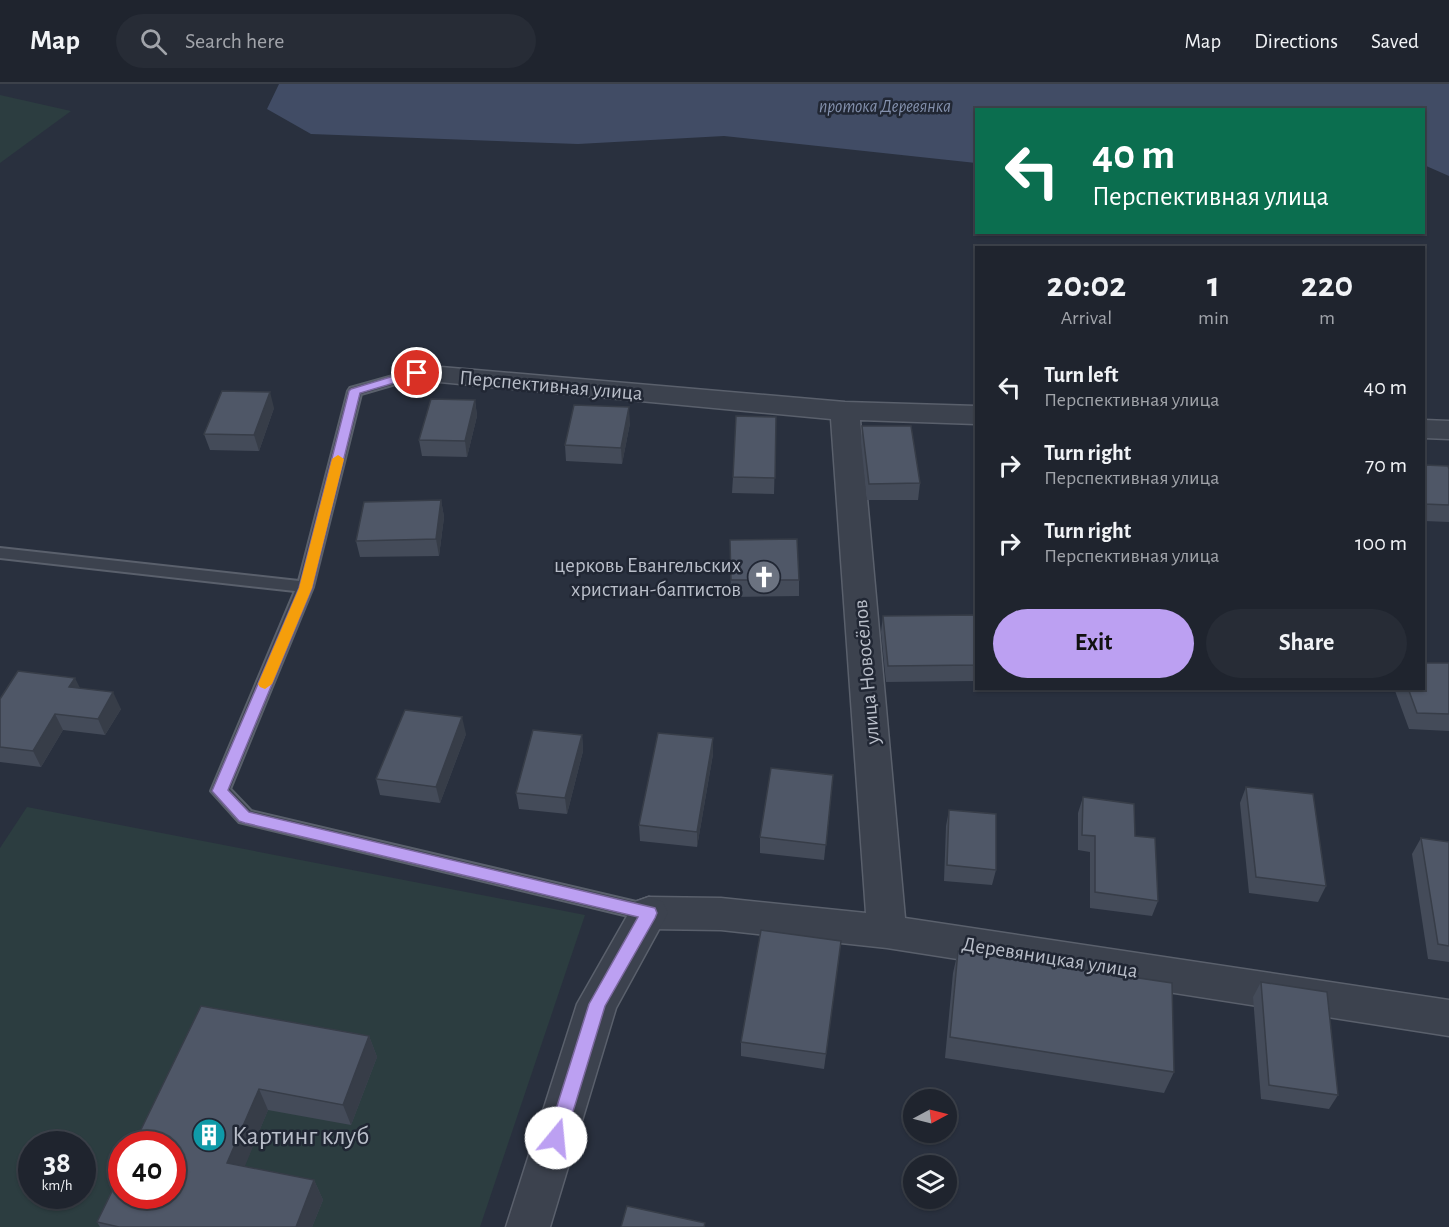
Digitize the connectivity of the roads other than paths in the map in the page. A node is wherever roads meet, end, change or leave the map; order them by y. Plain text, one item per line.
1 (417, 373) joint
2 (844, 411) junction
3 (975, 415) edge
4 (1425, 429) edge
5 (1449, 430) edge
6 (0, 553) edge
7 (305, 588) junction
8 (649, 913) junction
9 (887, 932) junction
10 (1449, 1018) edge
11 (528, 1227) edge

1 - 2 street, Перспективная улица
1 - 7 lane, Перспективная улица
2 - 3 street, Перспективная улица
2 - 9 street, улица Новосёлов
4 - 5 street
6 - 7 lane
7 - 8 lane, Перспективная улица
8 - 9 street, Деревяницкая улица
8 - 11 street
9 - 10 street, Деревяницкая улица

